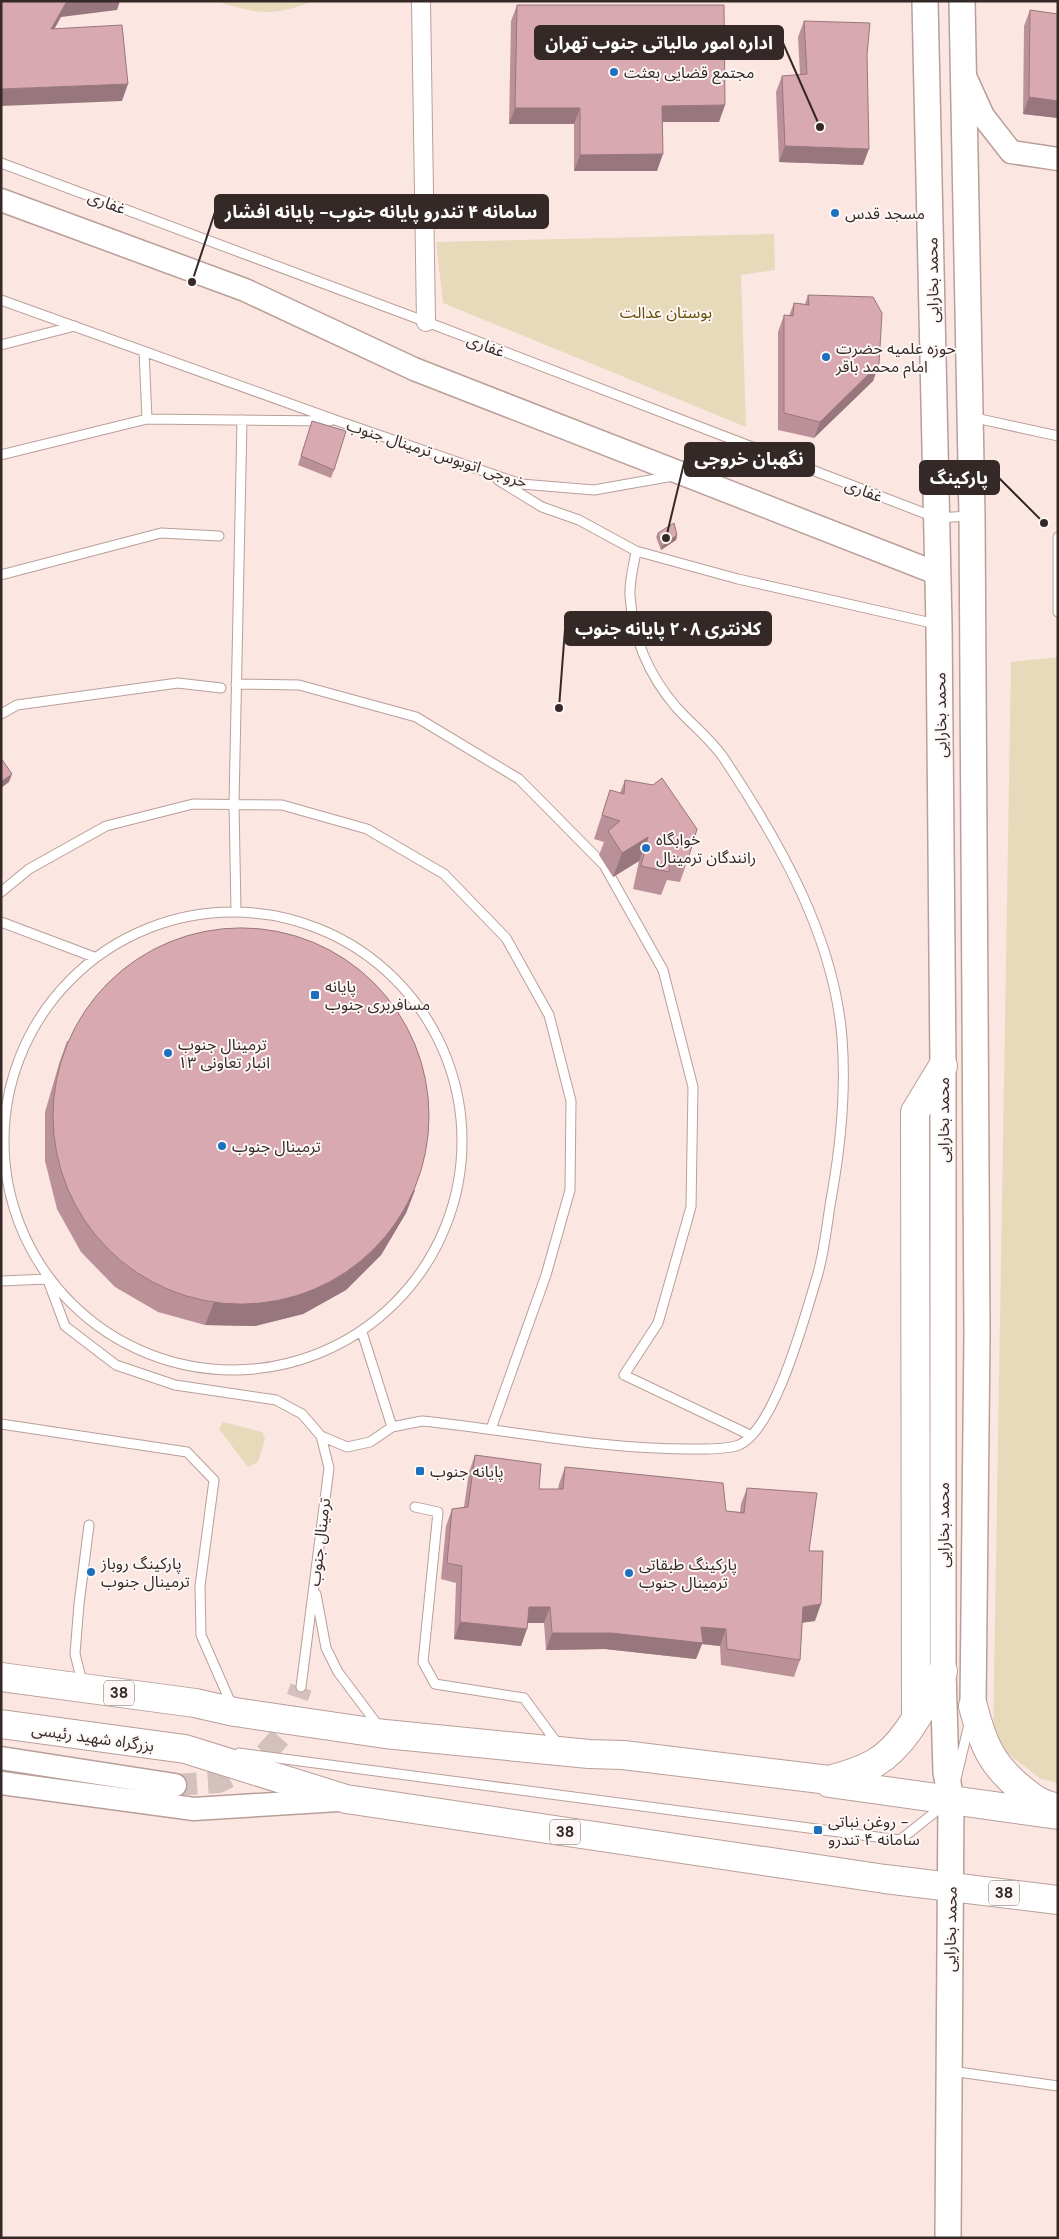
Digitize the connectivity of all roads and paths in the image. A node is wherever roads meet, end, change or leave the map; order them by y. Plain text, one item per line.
1 (421, 1) edge
2 (926, 1) edge
3 (962, 1) edge
4 (964, 73) junction
5 (1058, 159) edge
6 (1, 163) edge
7 (1, 200) edge
8 (1, 300) edge
9 (426, 322) junction
10 (75, 326) junction
11 (1, 345) edge
12 (144, 351) junction
13 (971, 417) junction
14 (147, 419) junction
15 (242, 420) junction
16 (338, 421) junction
17 (1058, 436) edge
18 (1, 455) edge
19 (485, 472) junction
20 (685, 474) junction
21 (937, 518) junction
22 (972, 528) junction
23 (218, 536) dead end
24 (1058, 537) edge
25 (636, 550) junction
26 (939, 574) junction
27 (1, 575) edge
28 (1058, 612) edge
29 (939, 625) junction
30 (236, 684) junction
31 (221, 688) dead end
32 (1, 714) edge
33 (234, 804) junction
34 (1, 892) edge
35 (236, 911) junction
36 (1, 922) edge
37 (94, 957) junction
38 (943, 1066) junction
39 (48, 1278) junction
40 (1, 1280) edge
41 (362, 1332) junction
42 (1, 1424) edge
43 (392, 1427) junction
44 (491, 1429) junction
45 (750, 1435) junction
46 (321, 1436) junction
47 (415, 1507) dead end
48 (90, 1525) dead end
49 (314, 1584) junction
50 (943, 1671) junction
51 (1, 1677) edge
52 (301, 1687) tunnel mouth
53 (84, 1688) junction
54 (974, 1706) junction
55 (235, 1712) junction
56 (916, 1718) junction
57 (1, 1723) edge
58 (385, 1734) junction
59 (589, 1754) junction
60 (1, 1758) edge
61 (724, 1768) junction
62 (1, 1783) edge
63 (175, 1785) tunnel mouth
64 (346, 1799) junction
65 (951, 1800) junction
66 (1058, 1808) edge
67 (1058, 1815) edge
68 (951, 1886) junction
69 (1058, 1900) edge
70 (949, 2070) junction
71 (1058, 2086) edge
72 (948, 2238) edge

1 - 9 street
2 - 21 main road, محمد بخارایی
3 - 4 main road, محمد بخارایی
4 - 5 street
4 - 13 main road, محمد بخارایی
6 - 9 lane, غفاری
7 - 20 street, غفاری
8 - 10 lane, خروجی اتوبوس ترمینال جنوب
9 - 21 lane, غفاری
10 - 11 lane
10 - 12 lane, خروجی اتوبوس ترمینال جنوب
12 - 14 lane
12 - 16 lane, خروجی اتوبوس ترمینال جنوب
13 - 17 lane
13 - 22 main road, محمد بخارایی
14 - 15 lane
14 - 18 lane
15 - 16 lane
15 - 30 lane
16 - 19 lane, خروجی اتوبوس ترمینال جنوب
19 - 20 lane, خروجی اتوبوس ترمینال جنوب
19 - 25 lane
20 - 26 street, غفاری
21 - 22 lane, غفاری
21 - 26 main road, محمد بخارایی
22 - 26 main road
22 - 54 main road, محمد بخارایی
23 - 27 lane
24 - 28 lane
25 - 29 lane
25 - 45 lane
26 - 29 main road, محمد بخارایی
29 - 38 main road, محمد بخارایی
30 - 33 lane
30 - 45 lane
31 - 32 lane
33 - 34 lane
33 - 35 lane
33 - 44 lane
35 - 37 lane
35 - 41 lane
36 - 37 lane
37 - 39 lane
38 - 50 main road, محمد بخارایی
38 - 56 highway
39 - 40 lane
39 - 41 lane
39 - 46 lane, ترمینال جنوب
41 - 43 lane
42 - 55 lane
43 - 44 lane
43 - 46 lane
44 - 45 lane
46 - 49 lane, ترمینال جنوب
47 - 59 lane
48 - 53 lane
49 - 52 lane, ترمینال جنوب
49 - 58 lane
50 - 56 highway
50 - 65 main road, محمد بخارایی
51 - 53 highway, 38
53 - 55 highway, 38
54 - 65 lane
54 - 66 highway
55 - 58 highway, 38
56 - 61 highway
57 - 64 highway, بزرگراه شهید رئیسی / 38
57 - 65 lane
58 - 59 highway, 38
59 - 61 highway, 38
60 - 63 street
61 - 65 highway, 38
62 - 64 street
64 - 68 highway, 38
65 - 67 highway, 38
65 - 68 main road, محمد بخارایی
68 - 69 highway, 38
68 - 70 main road, محمد بخارایی
70 - 71 lane
70 - 72 main road, محمد بخارایی

